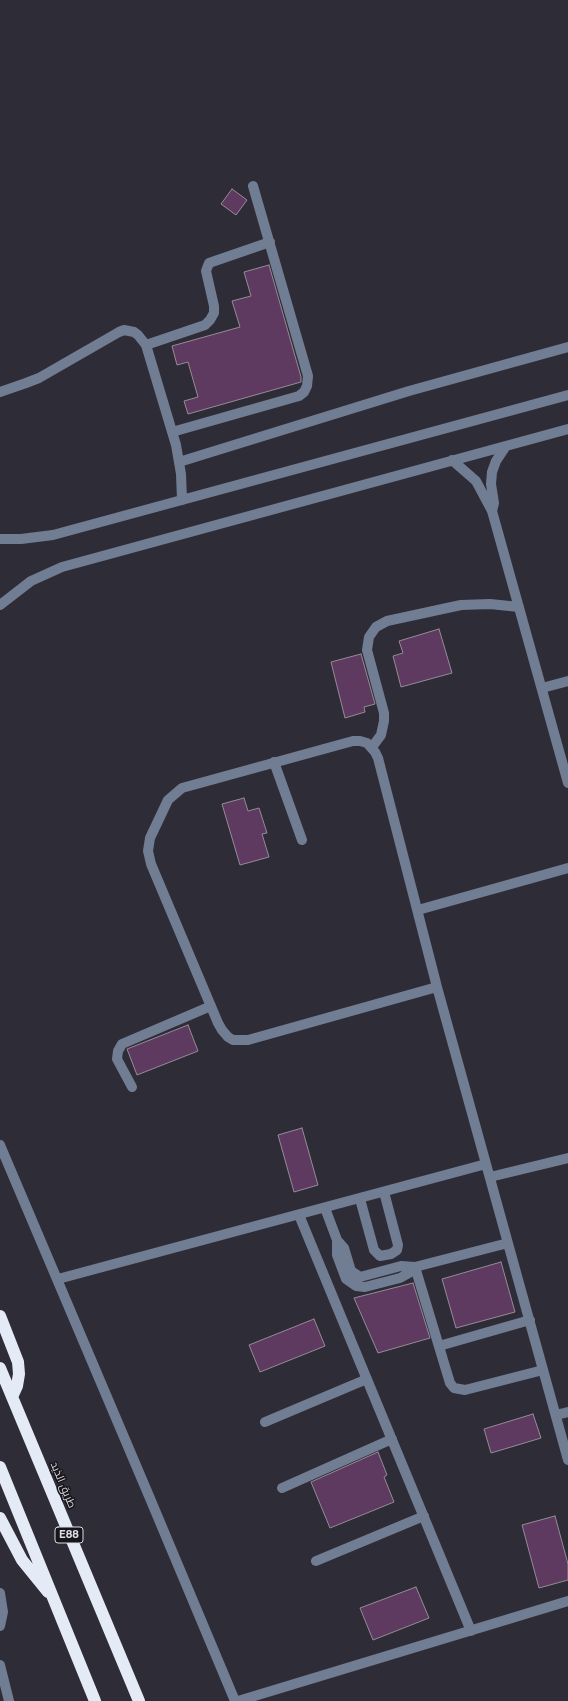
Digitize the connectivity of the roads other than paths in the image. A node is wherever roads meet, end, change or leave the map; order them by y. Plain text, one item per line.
1 (253, 186) dead end
2 (270, 242) junction
3 (146, 346) junction
4 (568, 348) edge
5 (0, 392) edge
6 (568, 395) edge
7 (568, 429) edge
8 (172, 432) junction
9 (506, 446) junction
10 (452, 460) junction
11 (180, 462) junction
12 (182, 500) junction
13 (492, 511) junction
14 (0, 539) edge
15 (0, 605) edge
16 (519, 607) junction
17 (568, 681) edge
18 (542, 688) junction
19 (372, 747) junction
20 (274, 762) junction
21 (568, 783) edge
22 (302, 840) dead end
23 (568, 868) edge
24 (418, 910) junction
25 (437, 987) junction
26 (211, 1006) junction
27 (132, 1087) dead end
28 (0, 1145) edge
29 (568, 1158) edge
30 (486, 1164) junction
31 (490, 1177) junction
32 (384, 1192) junction
33 (360, 1199) junction
34 (325, 1208) junction
35 (299, 1215) junction
36 (508, 1243) junction
37 (415, 1267) junction
38 (58, 1279) junction
39 (0, 1316) edge
40 (530, 1320) junction
41 (439, 1346) junction
42 (0, 1368) edge
43 (543, 1370) junction
44 (367, 1379) junction
45 (12, 1397) junction
46 (568, 1412) edge
47 (556, 1415) junction
48 (265, 1422) dead end
49 (392, 1439) junction
50 (568, 1460) edge
51 (0, 1467) edge
52 (282, 1488) dead end
53 (424, 1516) junction
54 (0, 1518) edge
55 (316, 1561) dead end
56 (0, 1593) edge
57 (53, 1597) junction
58 (568, 1601) edge
59 (0, 1626) edge
60 (472, 1631) junction
61 (0, 1665) edge
62 (9, 1701) edge
63 (95, 1701) edge
64 (139, 1701) edge
65 (236, 1701) edge

1 - 2 street
2 - 3 street
2 - 8 street
3 - 5 street
3 - 8 street
4 - 11 street
6 - 12 street
7 - 9 street
8 - 11 street
9 - 10 street
9 - 13 street
10 - 13 street
10 - 15 street
11 - 12 street
12 - 14 street
13 - 16 street
16 - 18 street
16 - 19 street
17 - 18 street
18 - 21 street
19 - 20 street
19 - 24 street
20 - 22 street
20 - 26 street
23 - 24 street
24 - 25 street
25 - 26 street
25 - 30 street
26 - 27 street
28 - 38 street
29 - 31 street
30 - 31 street
30 - 32 street
31 - 36 street
32 - 33 street
32 - 33 street
33 - 34 street
34 - 35 street
34 - 37 street
35 - 38 street
35 - 44 street
36 - 37 street
36 - 40 street
37 - 41 street
38 - 65 street
39 - 45 highway
40 - 41 street
40 - 43 street
41 - 43 street
42 - 45 highway, طريق الذيد / E88
43 - 47 street
44 - 48 street
44 - 49 street
45 - 64 highway, طريق الذيد / E88
46 - 47 street
47 - 50 street
49 - 52 street
49 - 53 street
51 - 57 highway
53 - 55 street
53 - 60 street
54 - 57 highway
56 - 59 street
57 - 63 highway
58 - 60 street
60 - 65 street
61 - 62 street

